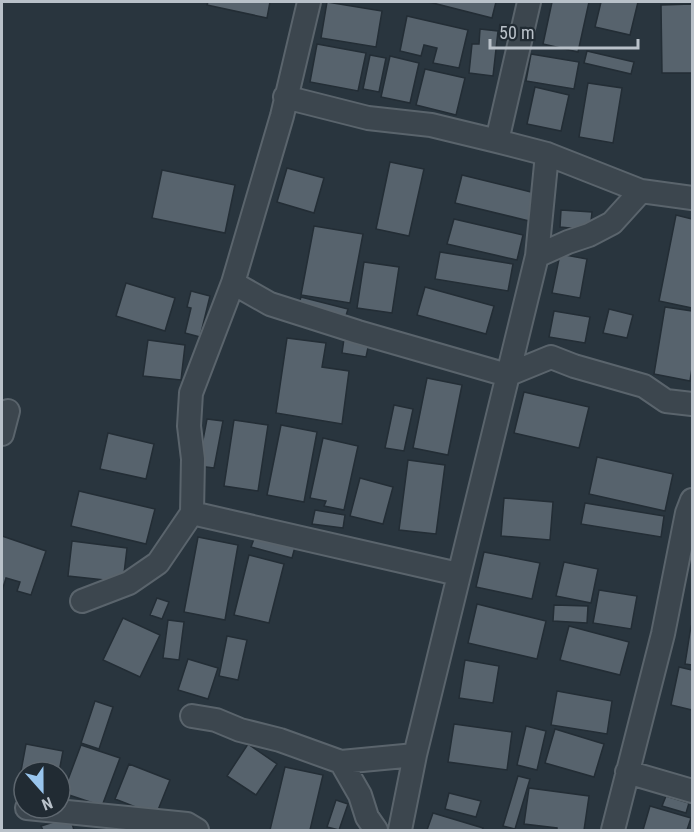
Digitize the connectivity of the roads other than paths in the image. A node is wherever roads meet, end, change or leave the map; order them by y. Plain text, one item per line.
1 (309, 2) edge
2 (529, 2) edge
3 (285, 97) junction
4 (497, 141) junction
5 (547, 154) junction
6 (641, 191) junction
7 (693, 198) edge
8 (537, 256) junction
9 (233, 283) junction
10 (507, 375) junction
11 (693, 404) edge
12 (8, 411) dead end
13 (2, 434) edge
14 (693, 500) edge
15 (192, 513) junction
16 (458, 574) junction
17 (82, 601) dead end
18 (192, 716) dead end
19 (415, 755) junction
20 (341, 762) junction
21 (627, 772) junction
22 (693, 791) edge
23 (72, 812) edge
24 (197, 831) edge
25 (376, 831) edge
26 (400, 831) edge
27 (613, 831) edge

1 - 3 street
2 - 4 street
3 - 4 street
3 - 9 street
4 - 5 street
5 - 6 street
5 - 8 street
6 - 7 street
6 - 8 street
8 - 10 street
9 - 10 street
9 - 15 street
10 - 11 street
10 - 16 street
12 - 13 street
14 - 21 street
15 - 16 street
15 - 17 street
16 - 19 street
18 - 20 street
19 - 20 street
19 - 26 street
20 - 25 street
21 - 22 street
21 - 27 street
23 - 24 street

